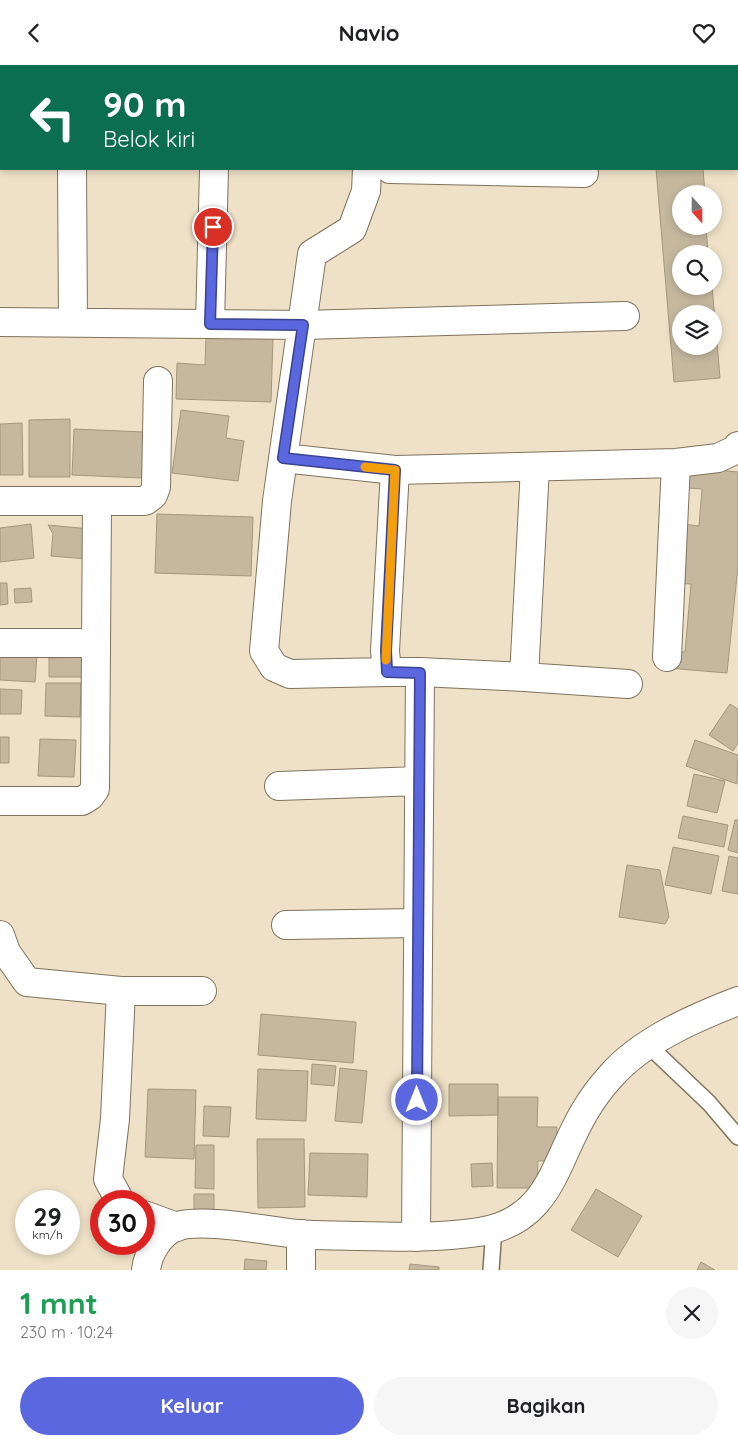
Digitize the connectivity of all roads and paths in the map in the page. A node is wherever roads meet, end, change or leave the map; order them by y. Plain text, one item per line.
1 (72, 170) edge
2 (214, 170) edge
3 (367, 170) edge
4 (438, 170) edge
5 (584, 173) dead end
6 (625, 316) dead end
7 (0, 322) edge
8 (73, 322) junction
9 (210, 324) junction
10 (303, 325) junction
11 (158, 381) dead end
12 (738, 446) edge
13 (283, 458) junction
14 (676, 463) junction
15 (535, 467) junction
16 (395, 470) junction
17 (0, 501) edge
18 (97, 502) junction
19 (0, 643) edge
20 (95, 643) junction
21 (667, 657) dead end
22 (387, 672) junction
23 (420, 673) junction
24 (524, 677) junction
25 (628, 684) dead end
26 (419, 781) junction
27 (279, 786) dead end
28 (0, 801) edge
29 (418, 923) junction
30 (286, 925) dead end
31 (0, 935) edge
32 (121, 991) junction
33 (202, 991) dead end
34 (738, 1001) edge
35 (647, 1044) junction
36 (738, 1137) edge
37 (114, 1190) edge
38 (155, 1219) edge
39 (177, 1227) junction
40 (494, 1228) junction
41 (300, 1234) junction
42 (416, 1237) junction
43 (146, 1270) edge
44 (301, 1270) edge
45 (491, 1270) edge

1 - 8 street
2 - 9 street
3 - 10 street
4 - 5 street
6 - 10 street
7 - 8 street
8 - 9 street
9 - 10 street
10 - 13 street
11 - 18 street
12 - 14 street
13 - 16 street
13 - 22 street
14 - 15 street
14 - 21 street
15 - 16 street
15 - 24 street
16 - 22 street
17 - 18 street
18 - 20 street
19 - 20 street
20 - 28 street
22 - 23 street
23 - 24 street
23 - 26 street
24 - 25 street
26 - 27 street
26 - 29 street
29 - 30 street
29 - 42 street
31 - 32 street
32 - 33 street
32 - 37 street
34 - 35 street
35 - 36 lane
35 - 40 street
38 - 39 street
39 - 41 street
39 - 43 street
40 - 42 street
40 - 45 lane
41 - 42 street
41 - 44 street

